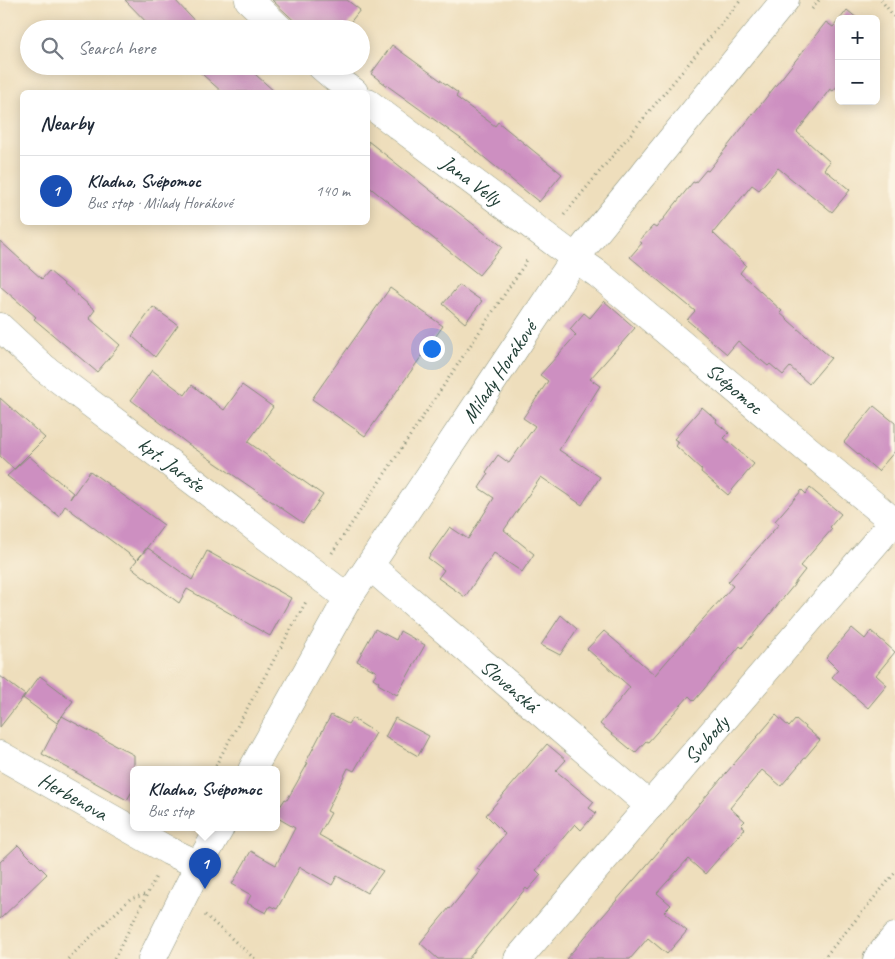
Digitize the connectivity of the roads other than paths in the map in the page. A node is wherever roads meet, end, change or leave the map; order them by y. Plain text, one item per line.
1 (249, 0) edge
2 (796, 8) edge
3 (270, 20) edge
4 (332, 75) edge
5 (351, 90) edge
6 (370, 104) edge
7 (575, 258) junction
8 (0, 327) edge
9 (894, 521) edge
10 (370, 566) junction
11 (348, 598) junction
12 (0, 755) edge
13 (254, 766) edge
14 (650, 806) junction
15 (130, 829) edge
16 (134, 831) edge
17 (218, 831) edge
18 (199, 866) junction
19 (895, 937) edge
20 (152, 959) edge
21 (518, 959) edge
22 (876, 959) edge

1 - 3 street
2 - 7 street, Milady Horákové
4 - 5 street
6 - 7 street, Jana Velly
7 - 9 street, Svépomoc
7 - 10 street, Milady Horákové
8 - 11 street, kpt. Jaroše
9 - 14 street, Svobody
10 - 11 street, Milady Horákové
10 - 14 street, Slovenská
11 - 13 street, Milady Horákové
12 - 15 street, Herbenova
14 - 21 street, Svobody
16 - 18 street, Herbenova
17 - 18 street
18 - 20 street
19 - 22 street

